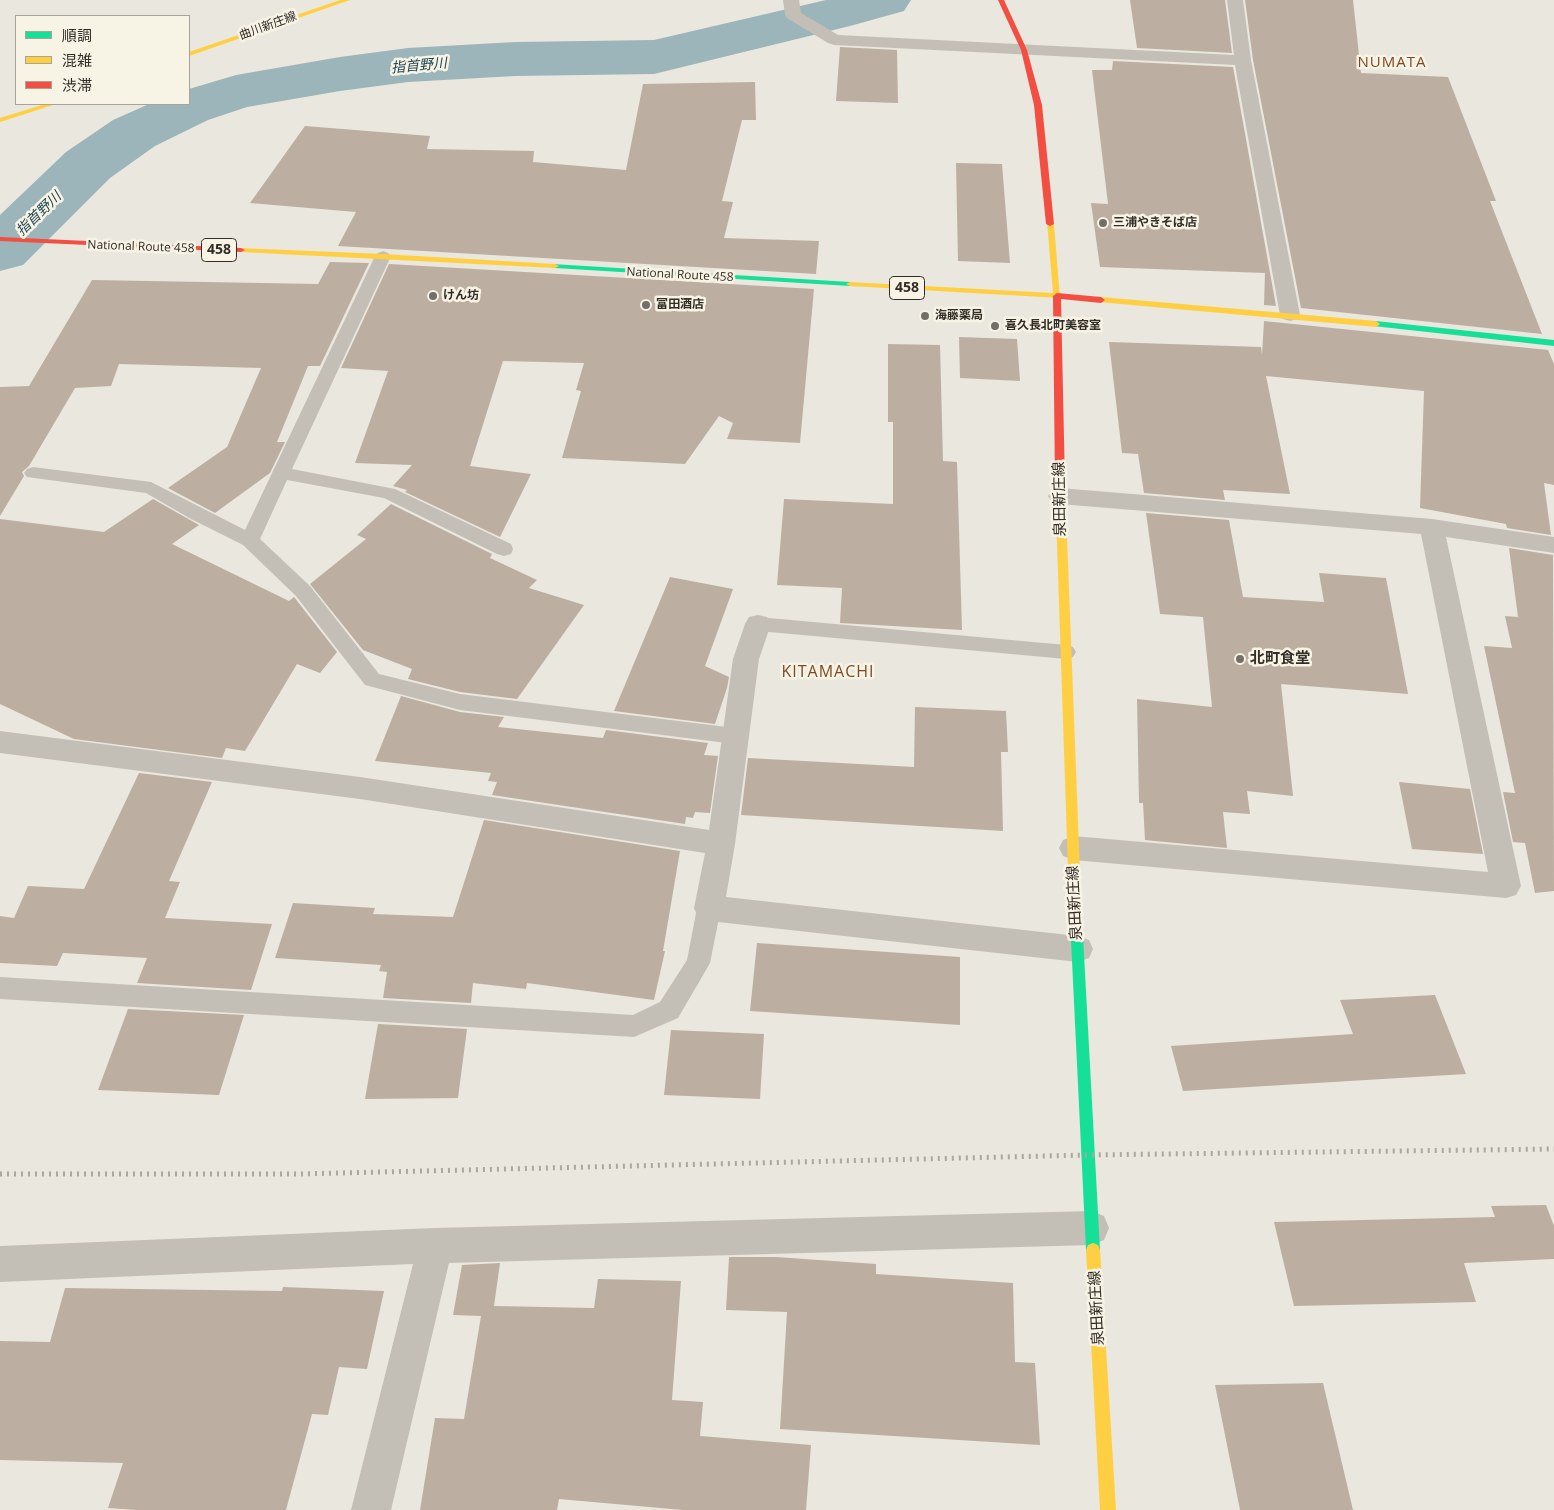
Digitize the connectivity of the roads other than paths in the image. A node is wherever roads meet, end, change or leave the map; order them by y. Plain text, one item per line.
1 (347, 0) edge
2 (791, 0) edge
3 (1235, 0) edge
4 (1001, 1) edge
5 (314, 5) edge
6 (1024, 50) junction
7 (190, 54) edge
8 (1243, 60) junction
9 (49, 105) edge
10 (0, 120) edge
11 (0, 239) edge
12 (383, 256) junction
13 (1057, 296) junction
14 (1290, 315) junction
15 (1554, 343) edge
16 (33, 473) dead end
17 (282, 474) junction
18 (1060, 496) junction
19 (1432, 527) junction
20 (250, 540) junction
21 (1554, 545) edge
22 (504, 549) dead end
23 (758, 624) joint
24 (1066, 652) junction
25 (735, 736) junction
26 (0, 742) edge
27 (721, 844) junction
28 (1073, 848) junction
29 (709, 908) junction
30 (1078, 949) junction
31 (0, 988) edge
32 (1092, 1228) junction
33 (435, 1246) junction
34 (0, 1264) edge
35 (371, 1510) edge
36 (1108, 1510) edge

1 - 5 main road, 曲川新庄線
2 - 6 street
3 - 8 street
4 - 6 main road
5 - 7 main road, 曲川新庄線
6 - 8 street
6 - 13 main road
8 - 14 street
9 - 10 main road
11 - 12 main road, National Route 458 / 458
12 - 13 main road, National Route 458 / 458
12 - 17 lane
13 - 14 main road, National Route 458
13 - 18 main road, 泉田新庄線
14 - 15 main road, National Route 458
16 - 20 lane
17 - 20 lane
17 - 22 lane
18 - 19 street
18 - 24 main road, 泉田新庄線
19 - 21 street
19 - 28 street
20 - 25 lane
23 - 24 lane
23 - 25 street
24 - 28 main road, 泉田新庄線
25 - 27 street
26 - 27 street
27 - 29 street
28 - 30 main road, 泉田新庄線
29 - 30 street
29 - 31 lane
30 - 32 main road, 泉田新庄線
32 - 33 street
32 - 36 main road, 泉田新庄線
33 - 34 street
33 - 35 street

